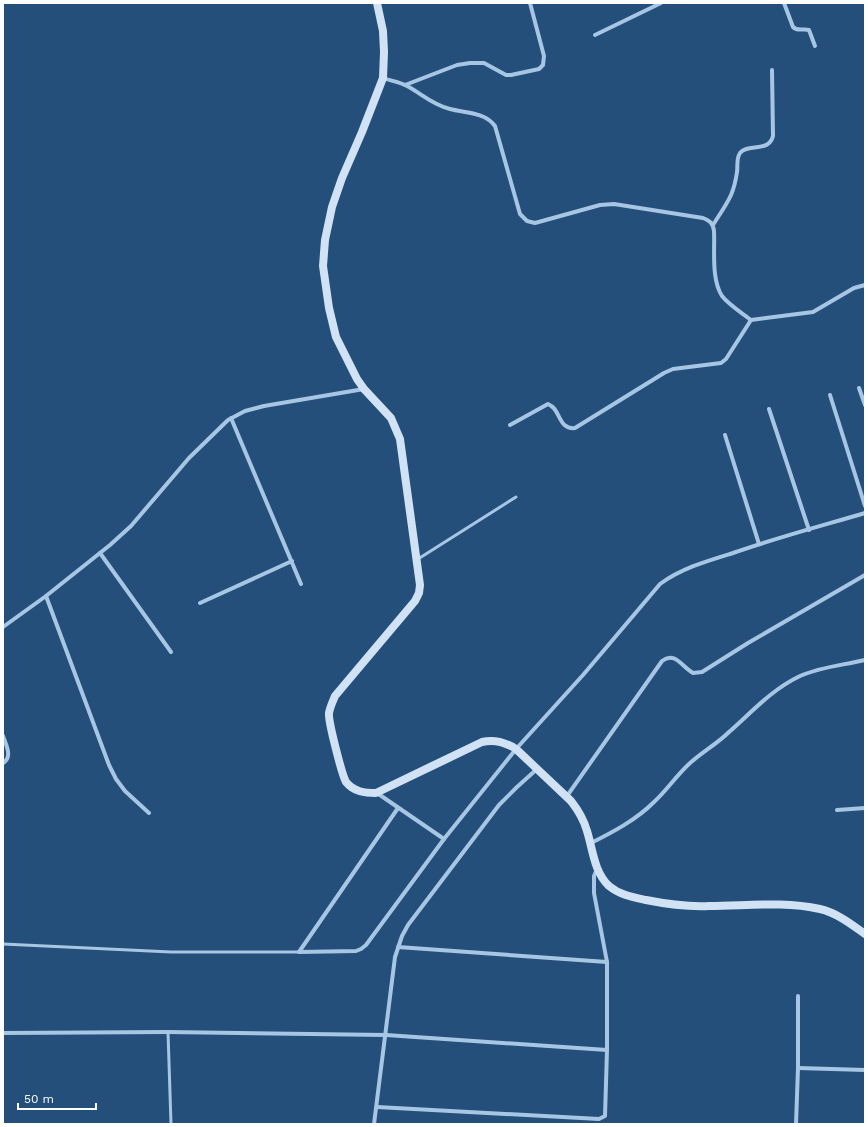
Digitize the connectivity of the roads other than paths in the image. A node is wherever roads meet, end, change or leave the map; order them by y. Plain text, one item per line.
1 (377, 3) edge
2 (530, 3) edge
3 (661, 3) edge
4 (784, 3) edge
5 (595, 36) dead end
6 (814, 46) dead end
7 (772, 70) dead end
8 (383, 78) junction
9 (405, 85) junction
10 (713, 225) junction
11 (865, 285) edge
12 (751, 320) junction
13 (859, 388) dead end
14 (364, 389) junction
15 (830, 395) dead end
16 (865, 405) edge
17 (769, 408) dead end
18 (231, 418) junction
19 (510, 425) dead end
20 (725, 435) dead end
21 (516, 497) dead end
22 (865, 506) edge
23 (865, 513) edge
24 (809, 530) junction
25 (760, 544) junction
26 (100, 552) junction
27 (417, 560) junction
28 (292, 561) junction
29 (865, 575) edge
30 (301, 584) dead end
31 (46, 596) junction
32 (200, 603) dead end
33 (3, 627) edge
34 (171, 652) dead end
35 (865, 660) edge
36 (3, 736) edge
37 (519, 751) junction
38 (3, 763) edge
39 (535, 767) junction
40 (376, 793) junction
41 (566, 797) junction
42 (398, 808) junction
43 (865, 808) edge
44 (837, 810) dead end
45 (149, 813) dead end
46 (444, 839) junction
47 (590, 844) junction
48 (597, 868) junction
49 (865, 934) edge
50 (3, 944) edge
51 (398, 947) junction
52 (299, 952) junction
53 (607, 962) junction
54 (798, 996) dead end
55 (168, 1032) junction
56 (3, 1033) edge
57 (386, 1035) junction
58 (607, 1050) junction
59 (798, 1068) junction
60 (865, 1070) edge
61 (377, 1107) junction
62 (171, 1124) edge
63 (374, 1124) edge
64 (796, 1124) edge

1 - 8 street
2 - 9 street
3 - 5 street
4 - 6 street
7 - 10 street
8 - 9 street
8 - 14 street
9 - 10 street
10 - 12 street
11 - 12 street
12 - 19 street
13 - 16 street
14 - 18 street
14 - 27 street
15 - 22 street
17 - 24 street
18 - 26 street
18 - 28 street
20 - 25 street
21 - 27 lane
23 - 24 street
24 - 25 street
25 - 37 street
26 - 31 street
26 - 34 street
27 - 40 street
28 - 30 street
28 - 32 street
29 - 41 street
31 - 33 street
31 - 45 street
35 - 47 street
36 - 38 street
37 - 39 street
37 - 40 street
37 - 46 street
39 - 41 street
39 - 51 street
40 - 42 street
41 - 47 street
42 - 46 street
42 - 52 street
43 - 44 street
46 - 52 street
47 - 48 street
48 - 49 street
48 - 53 street
50 - 52 lane
51 - 53 street
51 - 57 street
53 - 58 street
54 - 59 street
55 - 56 street
55 - 57 street
55 - 62 lane
57 - 58 street
57 - 61 street
58 - 61 street
59 - 60 street
59 - 64 street
61 - 63 street

